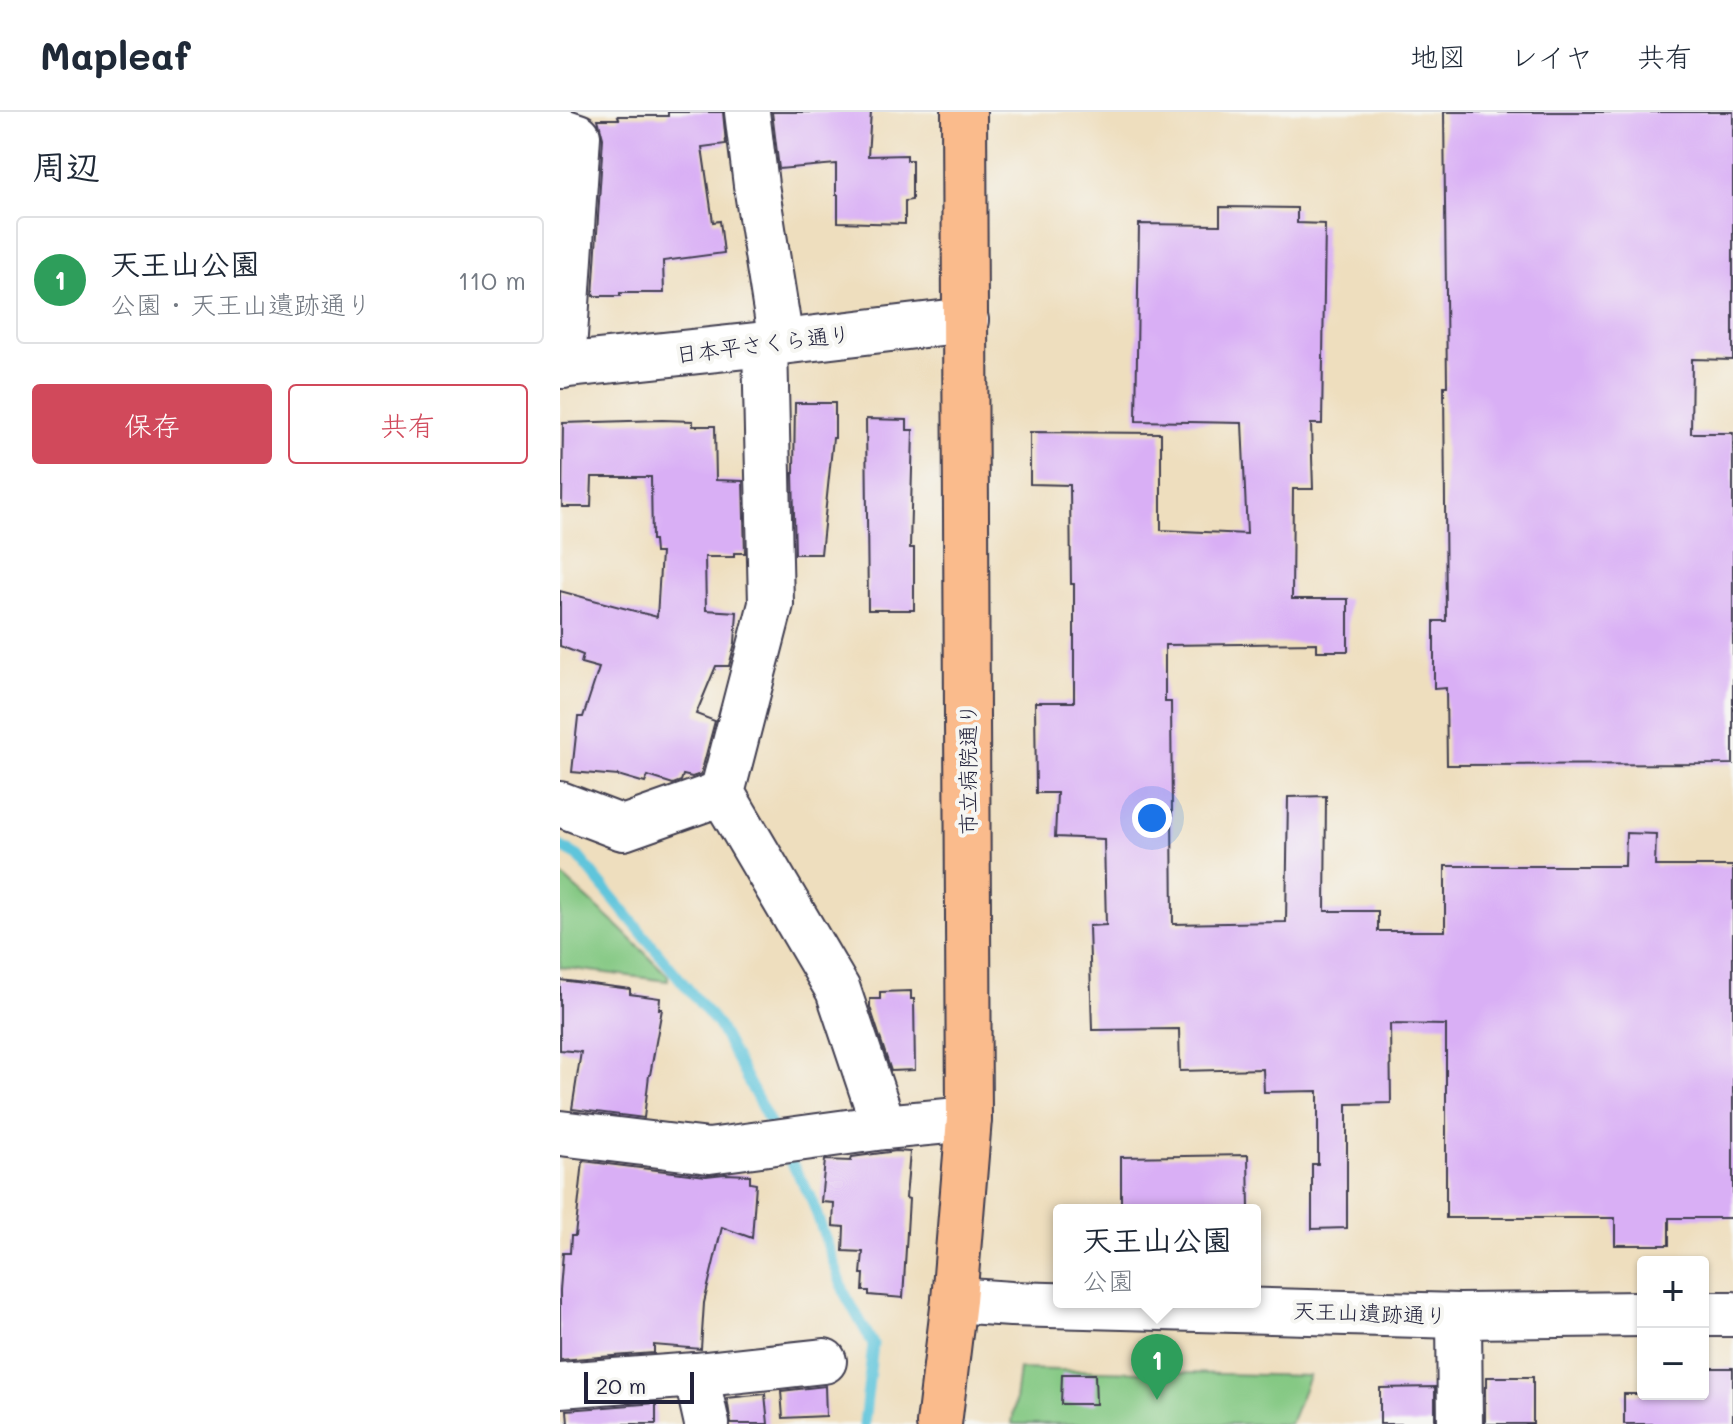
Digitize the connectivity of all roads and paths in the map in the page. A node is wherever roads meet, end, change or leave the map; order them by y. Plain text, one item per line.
1 (747, 112) edge
2 (964, 112) edge
3 (560, 130) edge
4 (966, 320) junction
5 (773, 343) junction
6 (562, 366) edge
7 (722, 793) junction
8 (560, 804) edge
9 (969, 1119) junction
10 (884, 1127) junction
11 (560, 1133) edge
12 (954, 1300) junction
13 (1053, 1305) edge
14 (1160, 1308) edge
15 (1637, 1314) edge
16 (1709, 1314) edge
17 (1733, 1314) edge
18 (1459, 1316) junction
19 (824, 1361) dead end
20 (696, 1375) junction
21 (560, 1385) edge
22 (707, 1424) edge
23 (939, 1424) edge
24 (1460, 1424) edge

1 - 5 street
2 - 4 main road, 市立病院通り
3 - 6 street
4 - 5 street, 日本平さくら通り
4 - 9 main road, 市立病院通り
5 - 6 street, 日本平さくら通り
5 - 7 street
7 - 8 street
7 - 10 street
9 - 10 street
9 - 12 main road, 市立病院通り
10 - 11 street
12 - 13 street, 天王山遺跡通り
12 - 23 main road, 市立病院通り
14 - 18 street, 天王山遺跡通り
15 - 18 street, 天王山遺跡通り
16 - 17 street
18 - 24 street
19 - 20 street
20 - 21 street
20 - 22 street

